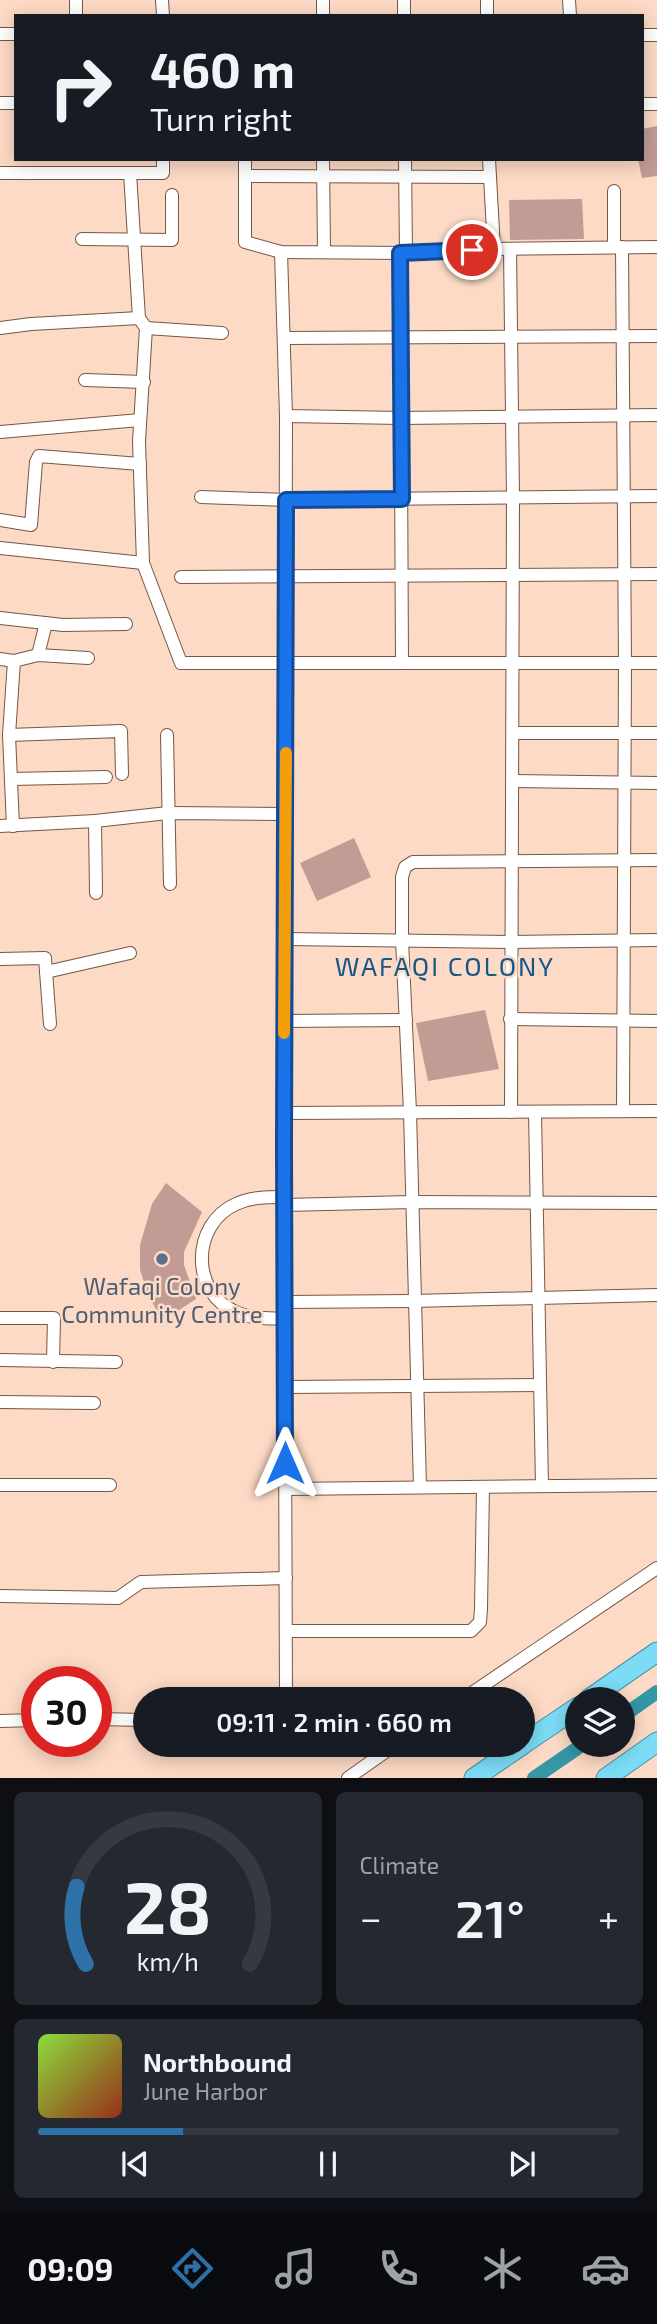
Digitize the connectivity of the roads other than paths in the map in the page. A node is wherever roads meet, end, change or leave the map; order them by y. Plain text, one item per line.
1 (163, 161) edge
2 (245, 161) edge
3 (323, 161) edge
4 (405, 161) edge
5 (489, 161) edge
6 (0, 173) edge
7 (130, 173) junction
8 (245, 176) junction
9 (323, 176) junction
10 (405, 177) junction
11 (490, 177) junction
12 (614, 191) dead end
13 (172, 195) dead end
14 (82, 239) dead end
15 (134, 239) junction
16 (618, 247) junction
17 (657, 247) edge
18 (494, 249) junction
19 (510, 249) junction
20 (281, 252) junction
21 (324, 252) junction
22 (403, 253) junction
23 (142, 323) junction
24 (0, 328) edge
25 (222, 333) dead end
26 (622, 336) junction
27 (657, 336) edge
28 (400, 337) junction
29 (512, 337) junction
30 (284, 338) junction
31 (85, 380) dead end
32 (144, 382) junction
33 (657, 415) edge
34 (286, 416) junction
35 (513, 416) junction
36 (622, 416) junction
37 (401, 418) junction
38 (140, 420) junction
39 (0, 432) edge
40 (140, 464) junction
41 (623, 496) junction
42 (657, 496) edge
43 (201, 497) dead end
44 (513, 497) junction
45 (402, 499) junction
46 (286, 500) junction
47 (0, 520) edge
48 (0, 548) edge
49 (143, 563) junction
50 (657, 574) edge
51 (513, 575) junction
52 (624, 575) junction
53 (285, 576) junction
54 (402, 576) junction
55 (181, 577) dead end
56 (0, 618) edge
57 (46, 623) junction
58 (126, 624) dead end
59 (38, 655) junction
60 (88, 657) dead end
61 (0, 659) edge
62 (14, 661) junction
63 (286, 662) junction
64 (513, 662) junction
65 (402, 663) junction
66 (625, 663) junction
67 (657, 663) edge
68 (5, 712) edge
69 (513, 733) junction
70 (625, 733) junction
71 (657, 733) edge
72 (9, 735) junction
73 (167, 735) dead end
74 (122, 774) dead end
75 (106, 777) dead end
76 (11, 779) junction
77 (513, 781) junction
78 (625, 783) junction
79 (657, 783) edge
80 (168, 813) junction
81 (286, 814) junction
82 (95, 821) junction
83 (6, 826) edge
84 (512, 860) junction
85 (625, 860) junction
86 (657, 860) edge
87 (170, 884) dead end
88 (96, 893) dead end
89 (284, 939) junction
90 (402, 940) junction
91 (624, 940) junction
92 (657, 940) edge
93 (510, 942) junction
94 (131, 953) dead end
95 (0, 959) edge
96 (46, 972) junction
97 (510, 1019) junction
98 (406, 1020) junction
99 (624, 1020) junction
100 (284, 1021) junction
101 (657, 1021) edge
102 (50, 1024) dead end
103 (535, 1111) junction
104 (623, 1111) junction
105 (657, 1111) edge
106 (410, 1112) junction
107 (511, 1112) junction
108 (285, 1113) junction
109 (284, 1201) junction
110 (412, 1202) junction
111 (537, 1202) junction
112 (657, 1203) edge
113 (657, 1295) edge
114 (539, 1298) junction
115 (285, 1301) junction
116 (413, 1301) junction
117 (0, 1318) edge
118 (285, 1319) junction
119 (0, 1360) edge
120 (53, 1362) junction
121 (116, 1362) dead end
122 (540, 1385) junction
123 (416, 1386) junction
124 (285, 1387) junction
125 (0, 1402) edge
126 (94, 1403) dead end
127 (0, 1485) edge
128 (110, 1485) dead end
129 (657, 1485) edge
130 (542, 1486) junction
131 (420, 1487) junction
132 (482, 1487) junction
133 (286, 1489) junction
134 (657, 1568) edge
135 (286, 1578) junction
136 (0, 1597) edge
137 (287, 1631) junction
138 (657, 1653) edge
139 (286, 1687) edge
140 (481, 1687) edge
141 (607, 1687) edge
142 (565, 1716) edge
143 (112, 1719) edge
144 (21, 1720) edge
145 (133, 1720) edge
146 (0, 1721) edge
147 (535, 1736) edge
148 (649, 1747) edge
149 (378, 1757) edge
150 (504, 1757) edge
151 (348, 1778) edge
152 (474, 1778) edge
153 (606, 1778) edge
154 (611, 1778) edge

1 - 7 street
2 - 8 street
3 - 9 street
4 - 10 street
5 - 11 street
6 - 7 street
7 - 15 street
8 - 9 street
8 - 20 street
9 - 10 street
9 - 21 street
10 - 11 street
10 - 22 street
11 - 18 street
12 - 16 street
13 - 15 street
14 - 15 street
15 - 23 street
16 - 17 street
16 - 19 street
16 - 26 street
18 - 19 street
18 - 22 street
19 - 29 street
20 - 21 street
20 - 30 street
21 - 22 street
22 - 28 street
23 - 24 street
23 - 25 street
23 - 32 street
26 - 27 street
26 - 29 street
26 - 36 street
28 - 29 street
28 - 30 street
28 - 37 street
29 - 35 street
30 - 34 street
31 - 32 street
32 - 38 street
33 - 36 street
34 - 37 street
34 - 46 street
35 - 36 street
35 - 37 street
35 - 44 street
36 - 41 street
37 - 45 street
38 - 39 street
38 - 40 street
40 - 47 street
40 - 49 street
41 - 42 street
41 - 44 street
41 - 52 street
43 - 46 street
44 - 45 street
44 - 51 street
45 - 46 street
45 - 54 street
46 - 53 street
48 - 49 street
49 - 63 street
50 - 52 street
51 - 52 street
51 - 54 street
51 - 64 street
52 - 66 street
53 - 54 street
53 - 55 street
53 - 63 street
54 - 65 street
56 - 57 street
57 - 58 street
57 - 59 street
59 - 60 street
59 - 62 street
61 - 62 street
62 - 68 street
63 - 65 street
63 - 81 street
64 - 65 street
64 - 66 street
64 - 69 street
66 - 67 street
66 - 70 street
68 - 72 street
69 - 70 street
69 - 77 street
70 - 71 street
70 - 78 street
72 - 74 street
72 - 76 street
73 - 80 street
75 - 76 street
76 - 83 street
77 - 78 street
77 - 84 street
78 - 79 street
78 - 85 street
80 - 81 street
80 - 82 street
80 - 87 street
81 - 89 street
82 - 83 street
82 - 88 street
84 - 85 street
84 - 90 street
84 - 93 street
85 - 86 street
85 - 91 street
89 - 90 street
89 - 100 street
90 - 93 street
90 - 98 street
91 - 92 street
91 - 93 street
91 - 99 street
93 - 97 street
94 - 96 street
95 - 96 street
96 - 102 street
97 - 99 street
97 - 107 street
98 - 100 street
98 - 106 street
99 - 101 street
99 - 104 street
100 - 108 street
103 - 104 street
103 - 107 street
103 - 111 street
104 - 105 street
106 - 107 street
106 - 108 street
106 - 110 street
108 - 109 street
109 - 110 street
109 - 115 street
109 - 118 street
110 - 111 street
110 - 116 street
111 - 112 street
111 - 114 street
113 - 114 street
114 - 116 street
114 - 122 street
115 - 116 street
115 - 118 street
116 - 123 street
117 - 120 street
118 - 124 street
119 - 120 street
120 - 121 street
122 - 123 street
122 - 130 street
123 - 124 street
123 - 131 street
124 - 133 street
125 - 126 street
127 - 128 street
129 - 130 street
130 - 132 street
131 - 132 street
131 - 133 street
132 - 137 street
133 - 135 street
134 - 140 street
135 - 136 street
135 - 137 street
137 - 139 street
138 - 141 highway
142 - 147 highway
143 - 145 street
144 - 146 street
148 - 153 highway
148 - 154 highway
149 - 151 street
150 - 152 highway

